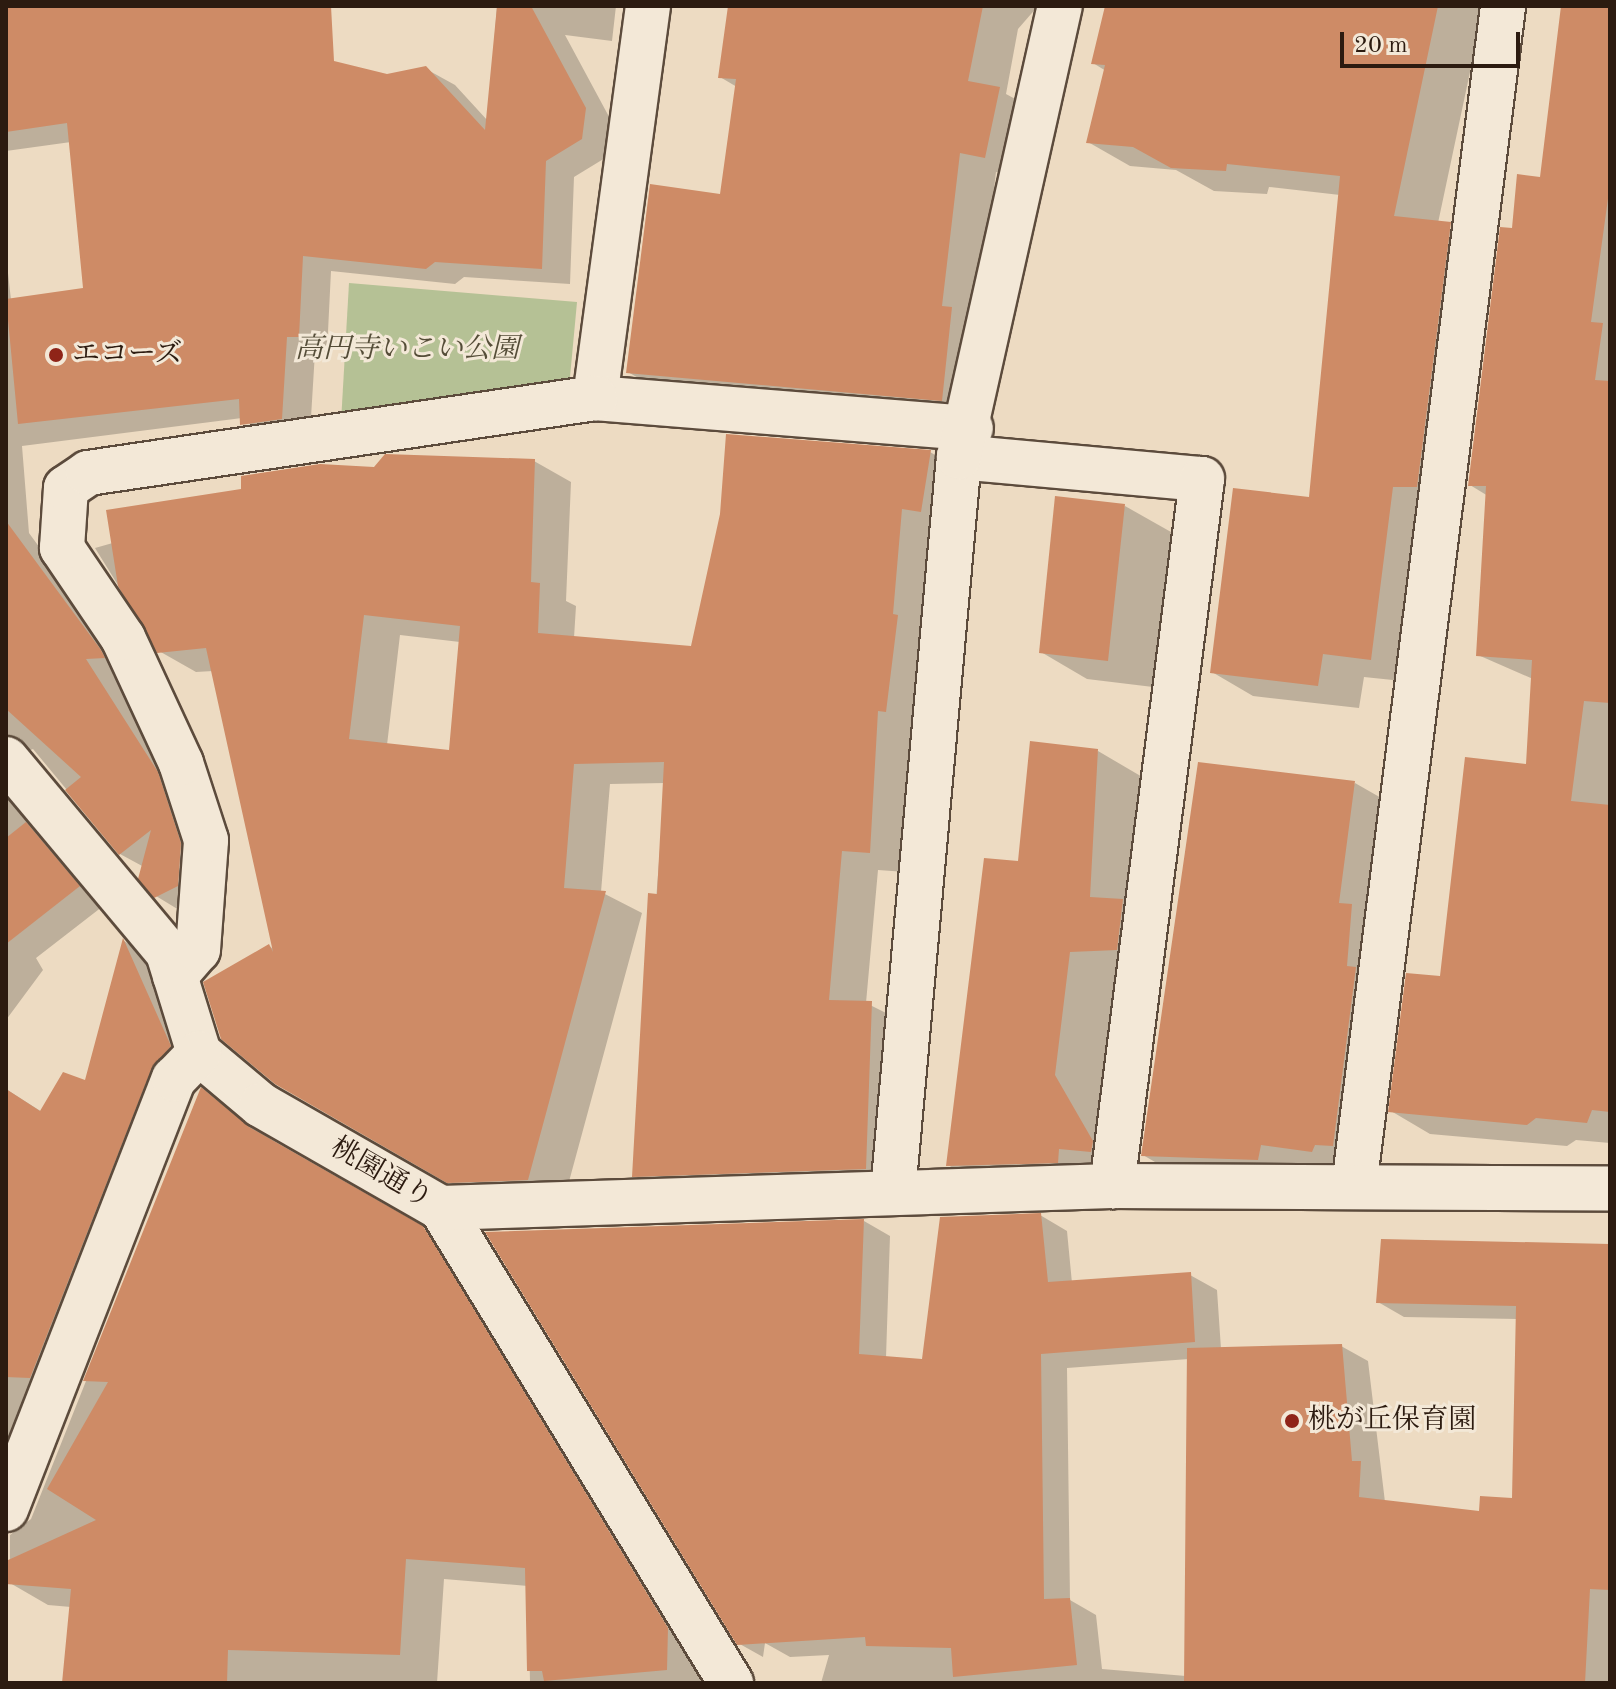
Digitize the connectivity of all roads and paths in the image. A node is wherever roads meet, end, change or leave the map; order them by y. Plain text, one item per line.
1 (648, 6) edge
2 (1060, 6) edge
3 (1503, 6) edge
4 (595, 398) junction
5 (965, 442) junction
6 (6, 759) edge
7 (175, 976) junction
8 (199, 1053) junction
9 (1112, 1186) junction
10 (1354, 1186) junction
11 (1610, 1189) edge
12 (893, 1192) junction
13 (441, 1208) junction
14 (6, 1509) edge
15 (731, 1683) edge

1 - 4 street
2 - 5 street
3 - 10 street
4 - 5 street
4 - 7 street
5 - 9 street
5 - 12 street
6 - 7 street
7 - 8 street
8 - 13 street, 桃園通り
8 - 14 street
9 - 10 street
9 - 12 street
10 - 11 street
12 - 13 street
13 - 15 street, 桃園通り

